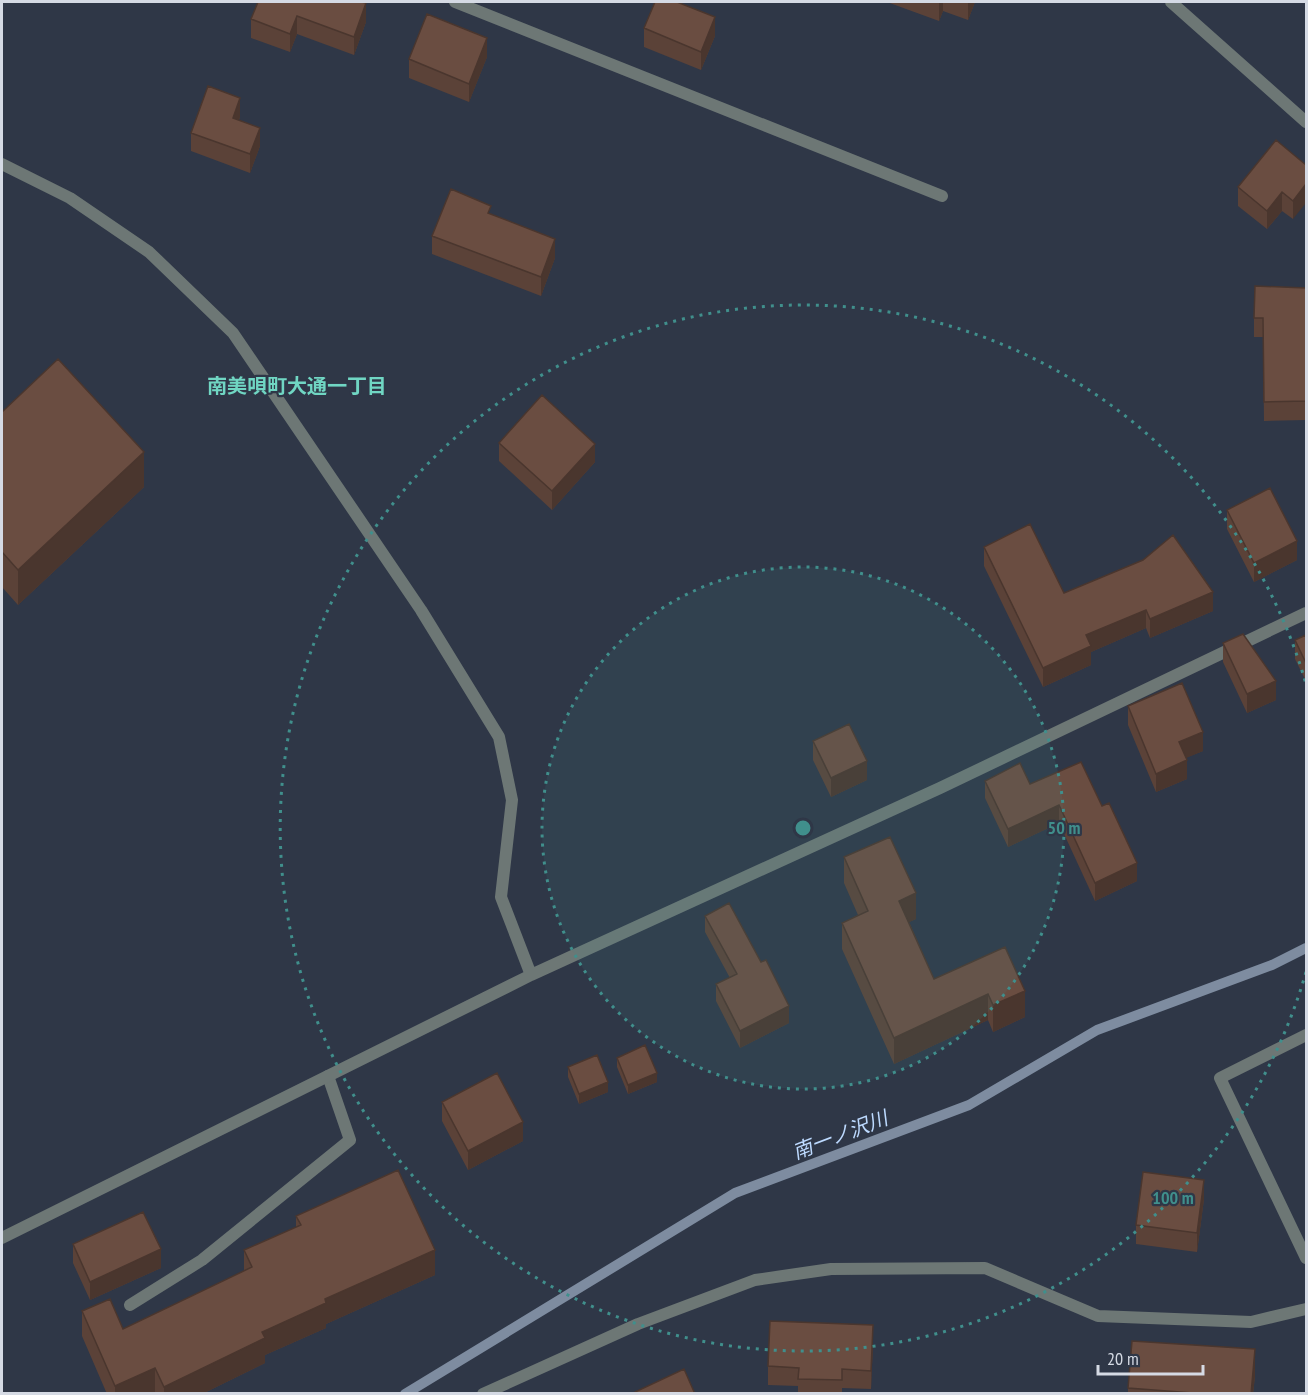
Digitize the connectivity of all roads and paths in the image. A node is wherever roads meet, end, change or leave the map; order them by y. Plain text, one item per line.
1 (455, 2) edge
2 (1171, 2) edge
3 (1306, 122) edge
4 (2, 164) edge
5 (942, 196) dead end
6 (1306, 614) edge
7 (531, 975) junction
8 (1306, 1035) edge
9 (328, 1076) junction
10 (2, 1238) edge
11 (1306, 1258) edge
12 (130, 1305) dead end
13 (1306, 1310) edge
14 (483, 1394) edge

1 - 5 street
2 - 3 street
4 - 7 street
6 - 7 street
7 - 9 street
8 - 11 street
9 - 10 street
9 - 12 street
13 - 14 street

